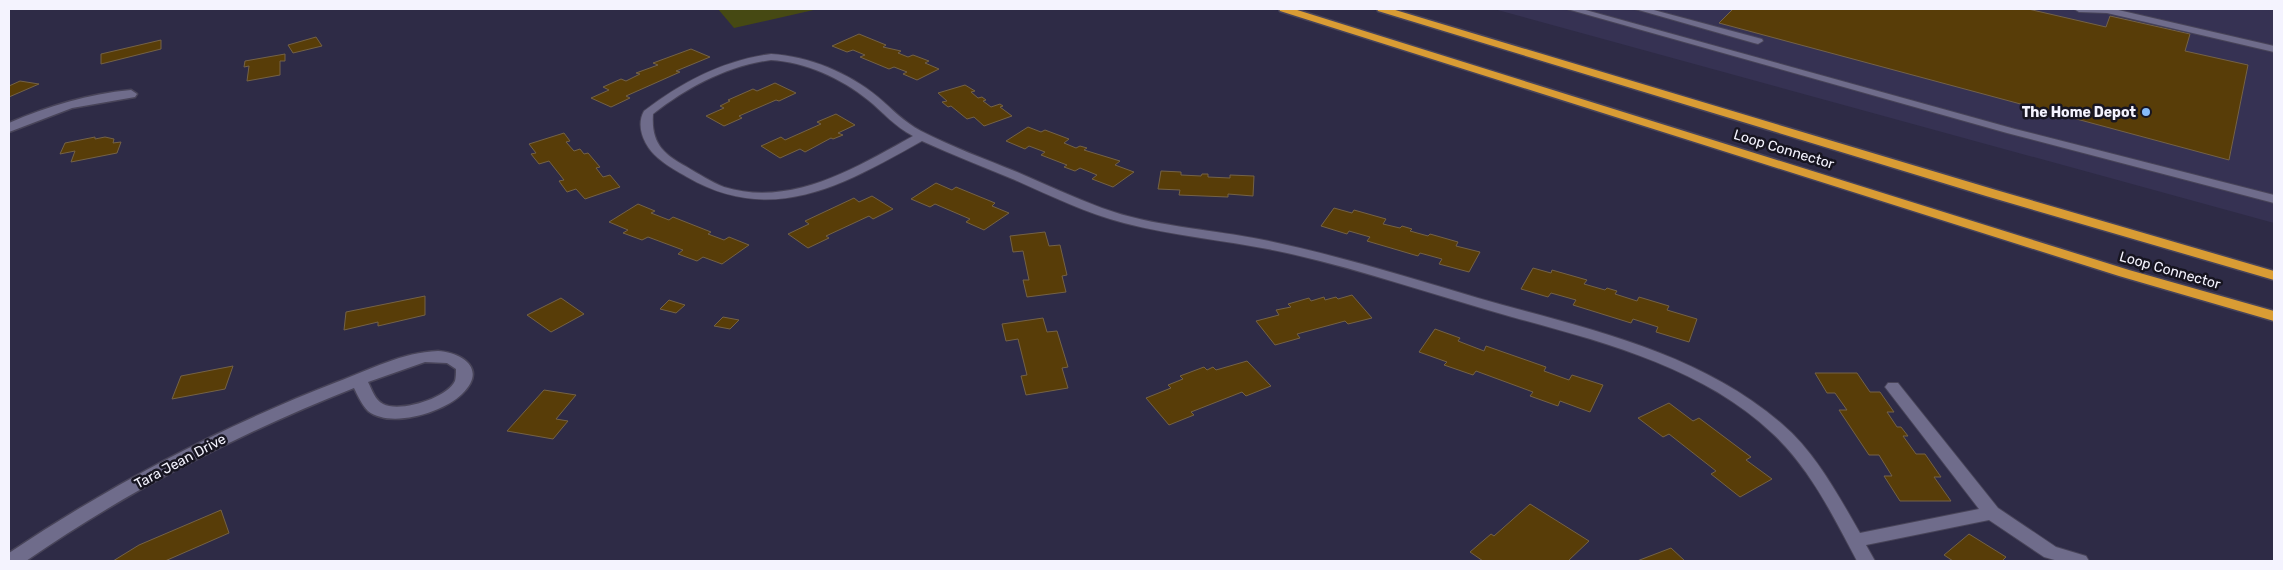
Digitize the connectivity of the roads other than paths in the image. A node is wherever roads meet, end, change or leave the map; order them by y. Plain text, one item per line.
1 (1284, 9) edge
2 (1382, 9) edge
3 (1572, 9) edge
4 (1640, 9) edge
5 (2079, 9) edge
6 (1758, 41) dead end
7 (2274, 49) edge
8 (131, 94) dead end
9 (9, 128) edge
10 (922, 136) junction
11 (2274, 199) edge
12 (2274, 276) edge
13 (2274, 316) edge
14 (358, 380) junction
15 (1892, 387) dead end
16 (1992, 513) junction
17 (1855, 541) junction
18 (12, 561) edge
19 (1866, 561) edge
20 (2080, 561) edge

1 - 13 highway, Loop Connector
2 - 12 highway, Loop Connector
3 - 11 lane
4 - 6 lane
5 - 7 lane
8 - 9 street
10 - 10 lane
10 - 17 lane
14 - 14 street, Tara Jean Drive
14 - 18 street, Tara Jean Drive
15 - 16 lane
16 - 17 lane
16 - 20 lane
17 - 19 lane

